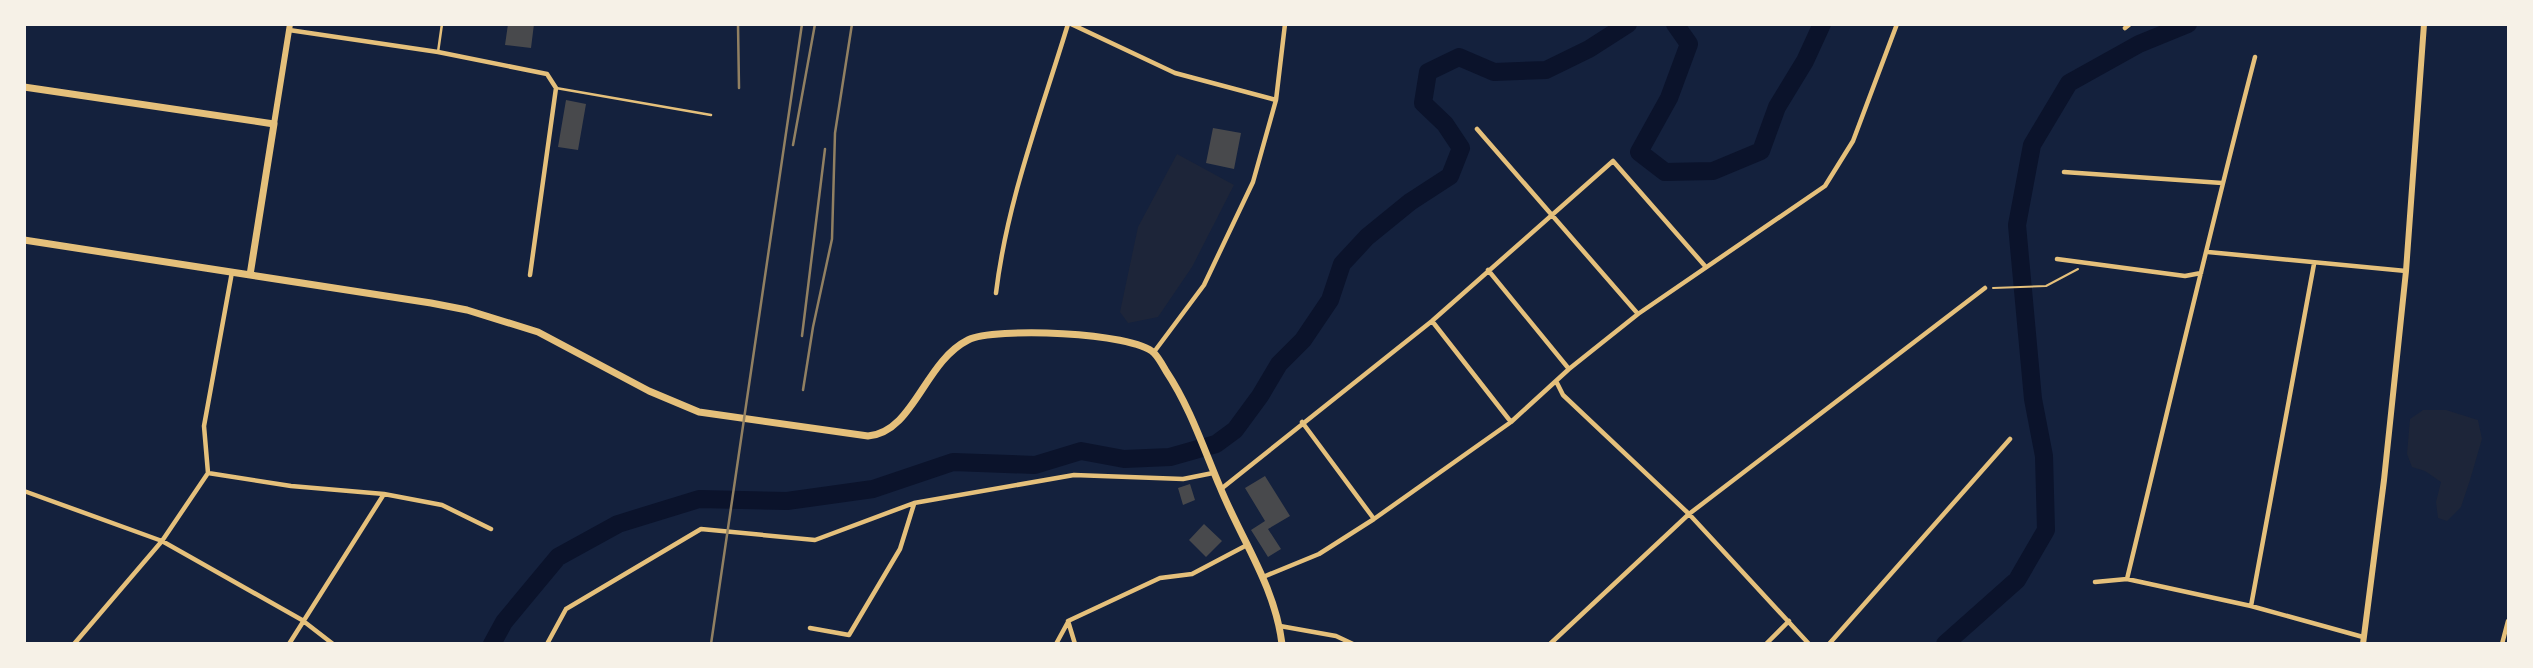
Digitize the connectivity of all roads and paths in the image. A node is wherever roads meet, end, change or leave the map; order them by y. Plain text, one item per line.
1 (442, 24) edge
2 (1070, 24) edge
3 (1285, 24) edge
4 (1897, 24) edge
5 (2130, 24) edge
6 (2424, 24) edge
7 (290, 27) edge
8 (2124, 29) dead end
9 (438, 52) junction
10 (2255, 57) dead end
11 (24, 88) edge
12 (556, 88) junction
13 (1276, 100) junction
14 (711, 115) dead end
15 (274, 124) junction
16 (1477, 129) dead end
17 (2064, 172) dead end
18 (2222, 183) junction
19 (1551, 214) junction
20 (24, 240) edge
21 (2207, 252) junction
22 (2057, 259) dead end
23 (2090, 263) junction
24 (2314, 264) junction
25 (1705, 266) junction
26 (1488, 270) junction
27 (2406, 271) junction
28 (232, 272) junction
29 (2201, 273) junction
30 (250, 275) junction
31 (530, 275) dead end
32 (1985, 288) joint
33 (996, 293) dead end
34 (1638, 314) junction
35 (1432, 321) junction
36 (1154, 352) junction
37 (1569, 369) junction
38 (1557, 383) junction
39 (1302, 422) junction
40 (1511, 422) junction
41 (2010, 439) dead end
42 (208, 473) junction
43 (1214, 473) junction
44 (1220, 489) junction
45 (24, 491) edge
46 (384, 494) junction
47 (914, 503) junction
48 (1689, 514) junction
49 (1374, 519) junction
50 (491, 529) dead end
51 (162, 541) junction
52 (1247, 545) junction
53 (1263, 577) junction
54 (2127, 579) junction
55 (2095, 582) dead end
56 (2251, 606) junction
57 (302, 620) junction
58 (1068, 621) junction
59 (1789, 621) junction
60 (2508, 621) edge
61 (1280, 626) junction
62 (810, 628) dead end
63 (2363, 640) edge
64 (75, 643) edge
65 (289, 643) edge
66 (333, 643) edge
67 (547, 643) edge
68 (1056, 643) edge
69 (1075, 643) edge
70 (1282, 643) edge
71 (1353, 643) edge
72 (1550, 643) edge
73 (1766, 643) edge
74 (1809, 643) edge
75 (1829, 643) edge
76 (2502, 643) edge

1 - 9 lane
2 - 13 street
2 - 33 street
3 - 13 street
4 - 25 street
5 - 8 street
6 - 27 street
7 - 9 street
7 - 15 street
9 - 12 street
10 - 18 street
11 - 15 main road
12 - 14 lane
12 - 31 street
13 - 36 street
15 - 30 main road
16 - 19 street
17 - 18 street
18 - 21 street
19 - 25 street
19 - 26 street
19 - 34 street
20 - 28 main road
21 - 24 street
21 - 29 street
22 - 23 street
23 - 29 street
23 - 32 path
24 - 27 street
24 - 56 street
25 - 34 street
26 - 35 street
26 - 37 street
27 - 63 street
28 - 30 main road
28 - 42 street
29 - 54 street
30 - 36 main road
32 - 48 street
34 - 37 street
35 - 39 street
35 - 40 street
36 - 43 main road
37 - 38 street
38 - 40 street
38 - 48 street
39 - 44 street
39 - 49 street
40 - 49 street
41 - 75 street
42 - 46 street
42 - 51 street
43 - 44 main road
43 - 47 street
44 - 52 main road
45 - 51 street
46 - 50 street
46 - 57 street
47 - 62 street
47 - 67 street
48 - 59 street
48 - 72 street
49 - 53 street
51 - 57 street
51 - 64 street
52 - 53 main road
52 - 58 street
53 - 61 main road
54 - 55 street
54 - 56 street
56 - 63 street
57 - 65 street
57 - 66 street
58 - 68 street
58 - 69 street
59 - 73 street
59 - 74 street
60 - 76 street
61 - 70 main road
61 - 71 street

